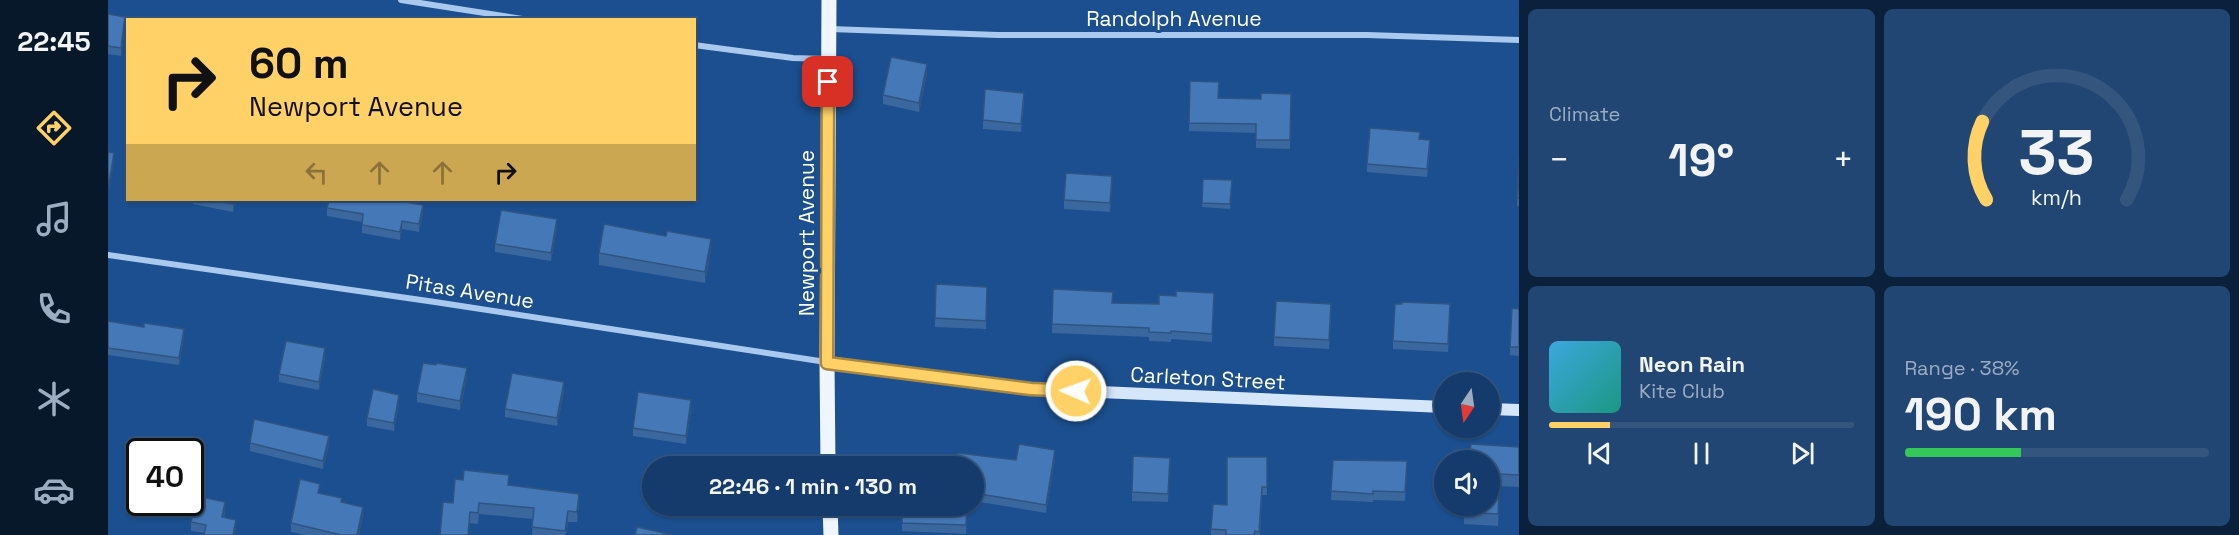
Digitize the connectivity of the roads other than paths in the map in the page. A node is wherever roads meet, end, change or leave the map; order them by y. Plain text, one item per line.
1 (401, 0) edge
2 (829, 0) edge
3 (516, 18) edge
4 (828, 29) junction
5 (1519, 40) edge
6 (696, 45) edge
7 (828, 58) junction
8 (108, 255) edge
9 (827, 363) junction
10 (1434, 407) edge
11 (1500, 409) edge
12 (1519, 410) edge
13 (828, 456) edge
14 (830, 516) edge
15 (831, 535) edge

1 - 3 street
2 - 4 main road, Newport Avenue
4 - 5 street, Randolph Avenue
4 - 7 main road, Newport Avenue
6 - 7 street
7 - 9 main road, Newport Avenue
8 - 9 street, Pitas Avenue
9 - 10 street, Carleton Street
9 - 13 main road, Newport Avenue
11 - 12 street
14 - 15 main road

